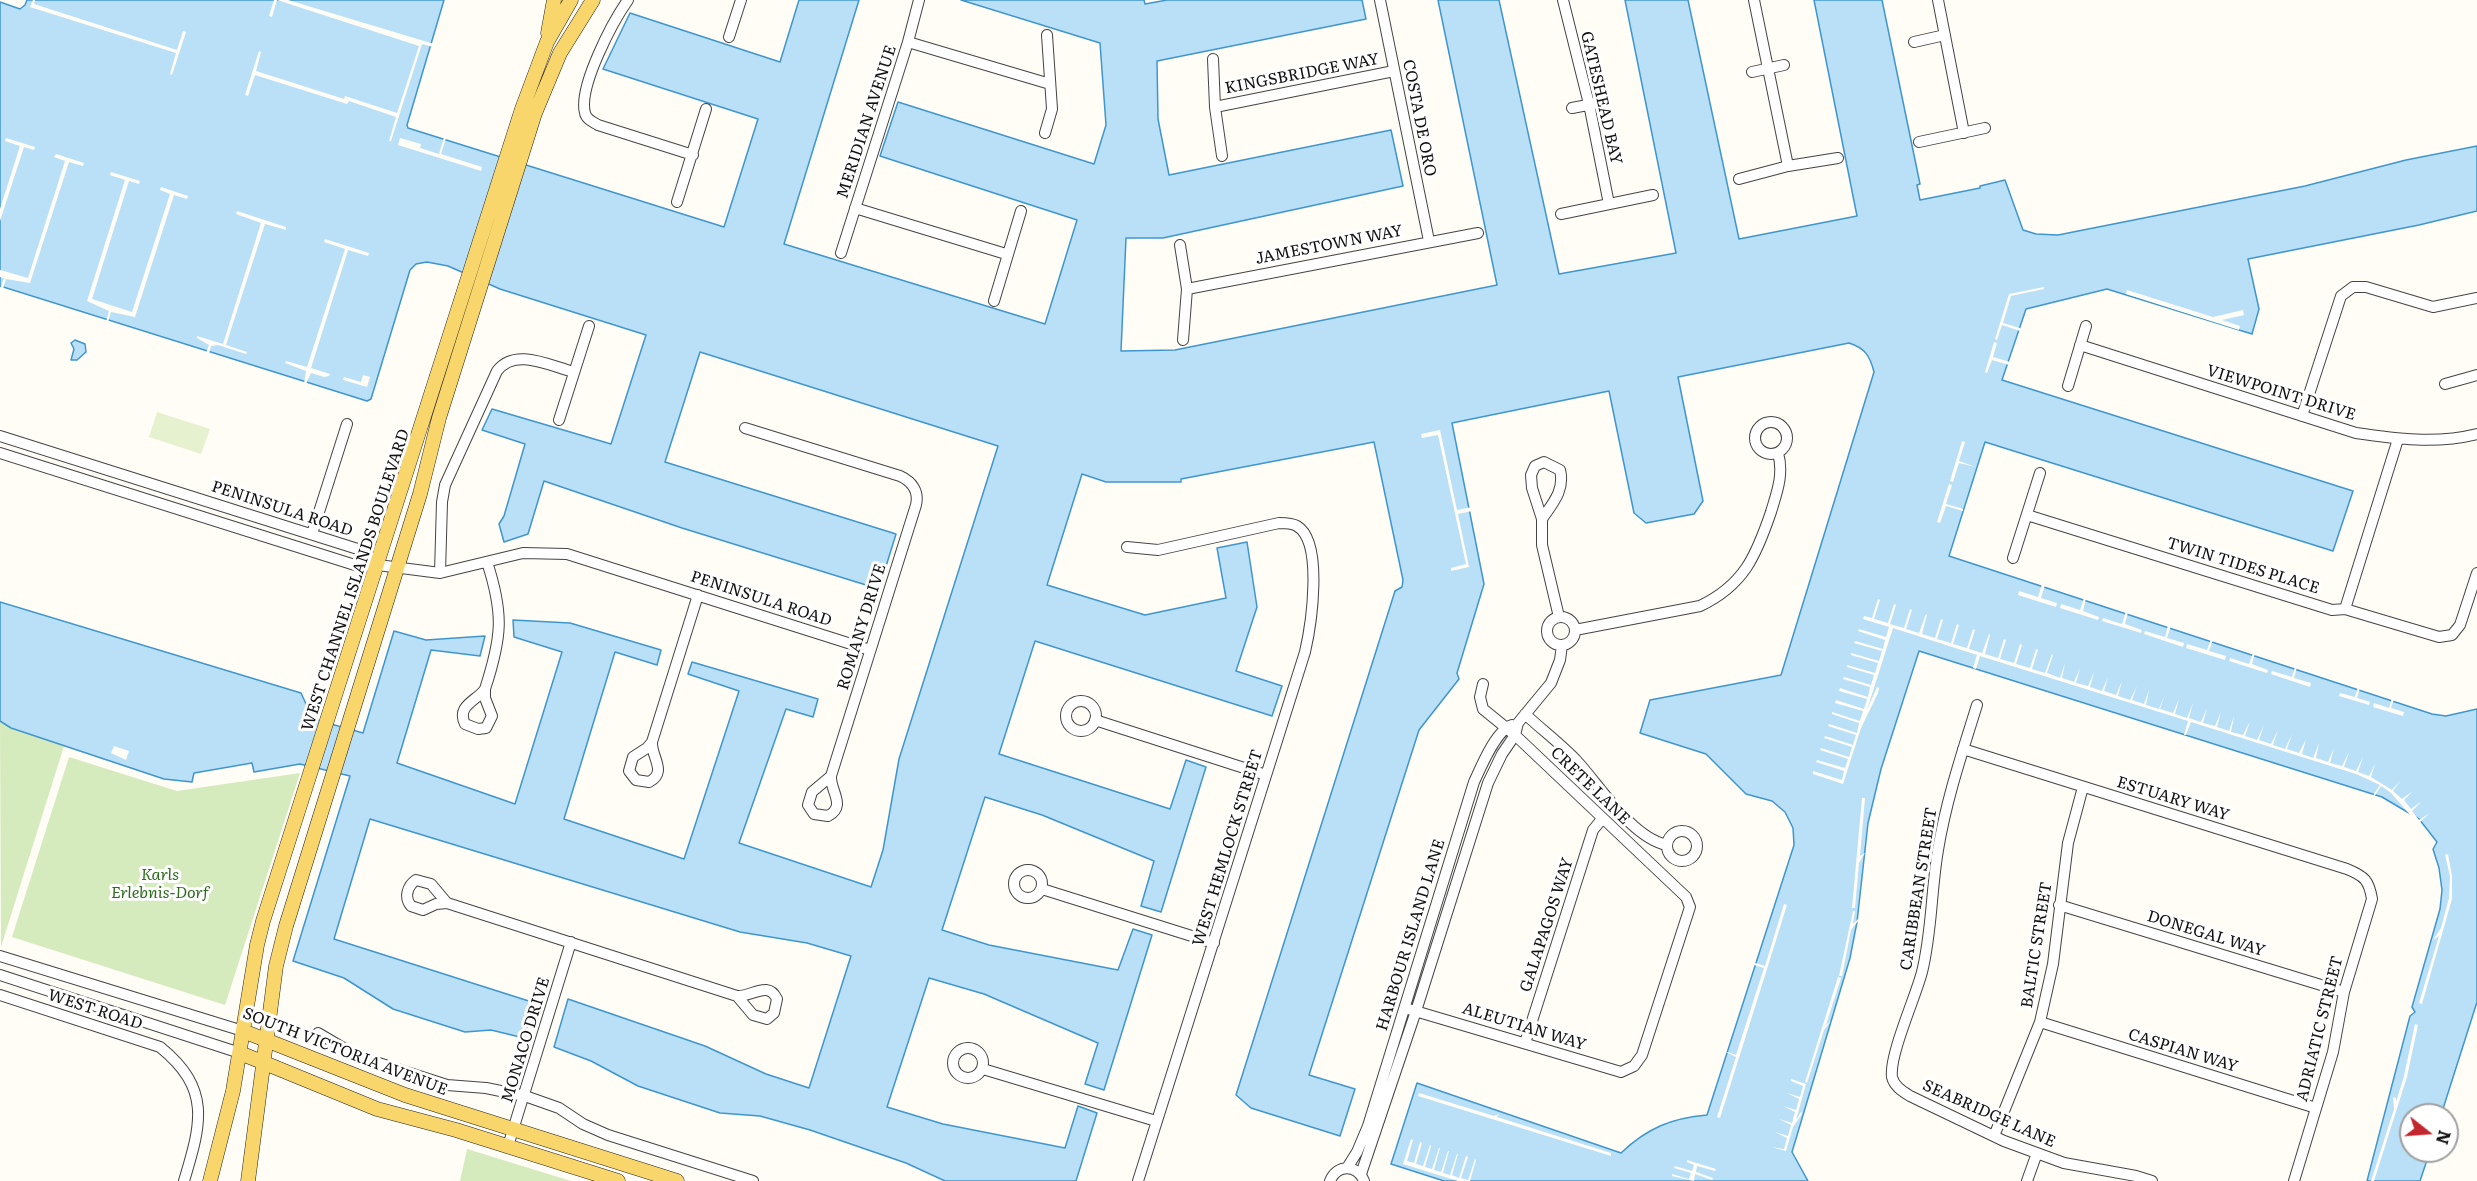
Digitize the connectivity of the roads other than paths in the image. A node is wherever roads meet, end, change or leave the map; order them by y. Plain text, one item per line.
1 (554, 0) edge
2 (572, 0) edge
3 (593, 0) edge
4 (628, 0) edge
5 (741, 0) edge
6 (919, 0) edge
7 (1380, 0) edge
8 (1563, 0) edge
9 (1754, 0) edge
10 (1938, 0) edge
11 (1047, 35) dead end
12 (1945, 35) junction
13 (729, 37) dead end
14 (547, 42) junction
15 (908, 42) junction
16 (1914, 42) dead end
17 (1213, 59) dead end
18 (1784, 65) dead end
19 (1768, 68) junction
20 (1394, 71) junction
21 (1752, 72) dead end
22 (1050, 84) junction
23 (1603, 102) dead end
24 (1589, 104) junction
25 (1215, 107) junction
26 (1572, 108) dead end
27 (706, 109) dead end
28 (529, 111) junction
29 (1985, 128) dead end
30 (1045, 133) dead end
31 (1964, 133) junction
32 (1919, 142) dead end
33 (693, 155) junction
34 (1221, 156) dead end
35 (1838, 158) dead end
36 (1788, 166) junction
37 (1739, 179) dead end
38 (1653, 195) dead end
39 (677, 202) dead end
40 (1609, 204) junction
41 (855, 208) junction
42 (1021, 211) dead end
43 (1561, 214) dead end
44 (1478, 233) dead end
45 (1429, 241) junction
46 (1180, 245) dead end
47 (841, 253) dead end
48 (1006, 254) junction
49 (1187, 289) junction
50 (2477, 298) edge
51 (994, 301) dead end
52 (589, 326) dead end
53 (2086, 326) dead end
54 (1183, 340) dead end
55 (2080, 345) junction
56 (574, 372) junction
57 (2477, 375) edge
58 (2445, 384) dead end
59 (2068, 386) dead end
60 (2302, 416) junction
61 (559, 420) dead end
62 (347, 424) dead end
63 (745, 428) dead end
64 (2477, 434) edge
65 (0, 436) edge
66 (2398, 439) junction
67 (0, 453) edge
68 (1778, 453) dead end
69 (57, 454) junction
70 (52, 469) junction
71 (2040, 473) dead end
72 (143, 481) junction
73 (139, 497) junction
74 (247, 514) junction
75 (2027, 515) junction
76 (1542, 519) junction
77 (241, 530) junction
78 (312, 534) junction
79 (1127, 547) dead end
80 (2013, 558) dead end
81 (487, 562) junction
82 (378, 565) junction
83 (396, 568) junction
84 (440, 573) junction
85 (2477, 573) edge
86 (698, 595) junction
87 (2345, 609) junction
88 (1559, 617) junction
89 (1575, 630) junction
90 (1562, 645) junction
91 (870, 650) junction
92 (1484, 684) dead end
93 (485, 689) dead end
94 (1977, 705) dead end
95 (1521, 719) junction
96 (1095, 720) dead end
97 (1506, 727) junction
98 (1515, 735) junction
99 (652, 742) dead end
100 (1963, 749) junction
101 (1266, 775) junction
102 (831, 776) dead end
103 (2083, 787) junction
104 (1602, 819) junction
105 (1666, 845) dead end
106 (2370, 884) joint
107 (1042, 889) dead end
108 (447, 903) dead end
109 (2059, 905) junction
110 (572, 942) junction
111 (1214, 943) junction
112 (0, 956) edge
113 (0, 975) edge
114 (2343, 992) junction
115 (0, 995) edge
116 (737, 996) dead end
117 (1405, 1008) junction
118 (1416, 1011) junction
119 (2040, 1022) junction
120 (243, 1031) junction
121 (318, 1033) dead end
122 (267, 1041) junction
123 (1526, 1043) junction
124 (240, 1053) junction
125 (264, 1063) junction
126 (1634, 1066) joint
127 (982, 1069) dead end
128 (1892, 1078) joint
129 (525, 1096) junction
130 (2316, 1108) junction
131 (1156, 1121) junction
132 (514, 1130) junction
133 (1994, 1136) junction
134 (508, 1146) junction
135 (2037, 1153) junction
136 (1347, 1167) junction
137 (1363, 1177) edge
138 (184, 1181) edge
139 (210, 1181) edge
140 (248, 1181) edge
141 (618, 1181) edge
142 (677, 1181) edge
143 (753, 1181) edge
144 (1138, 1181) edge
145 (1330, 1181) edge
146 (2027, 1181) edge
147 (2152, 1181) edge
148 (2294, 1181) edge

1 - 14 main road
2 - 14 main road, WEST CHANNEL ISLANDS BOULEVARD
3 - 28 main road, WEST CHANNEL ISLANDS BOULEVARD
4 - 33 street
5 - 13 street
6 - 15 street, MERIDIAN AVENUE
7 - 20 street, COSTA DE ORO
8 - 24 street, GATESHEAD BAY
9 - 19 street
10 - 12 street
11 - 22 street
12 - 16 street
12 - 31 street
14 - 28 main road, WEST CHANNEL ISLANDS BOULEVARD
15 - 22 street
15 - 41 street, MERIDIAN AVENUE
17 - 25 street
18 - 19 street
19 - 21 street
19 - 36 street
20 - 25 street, KINGSBRIDGE WAY
20 - 45 street, COSTA DE ORO
22 - 30 street
23 - 24 street
24 - 26 street
24 - 40 street, GATESHEAD BAY
25 - 34 street
27 - 33 street
28 - 82 main road, WEST CHANNEL ISLANDS BOULEVARD
28 - 83 main road, WEST CHANNEL ISLANDS BOULEVARD
29 - 31 street
31 - 32 street
33 - 39 street
35 - 36 street
36 - 37 street
38 - 40 street
40 - 43 street
41 - 47 street, MERIDIAN AVENUE
41 - 48 street
42 - 48 street
44 - 45 street, JAMESTOWN WAY
45 - 49 street, JAMESTOWN WAY
46 - 49 street
48 - 51 street
49 - 54 street
50 - 60 street
52 - 56 street
53 - 55 street
55 - 59 street
55 - 60 street, VIEWPOINT DRIVE
56 - 61 street
56 - 84 street
57 - 58 street
60 - 66 street, VIEWPOINT DRIVE
62 - 78 street
63 - 91 street, ROMANY DRIVE
64 - 66 street, VIEWPOINT DRIVE
65 - 69 street, PENINSULA ROAD
66 - 87 street
67 - 70 street, PENINSULA ROAD
68 - 89 street
69 - 70 street
69 - 72 street, PENINSULA ROAD
70 - 73 street, PENINSULA ROAD
71 - 75 street
72 - 73 street
72 - 74 street, PENINSULA ROAD
73 - 77 street, PENINSULA ROAD
74 - 77 street
74 - 78 street, PENINSULA ROAD
75 - 80 street
75 - 87 street, TWIN TIDES PLACE
76 - 76 street
76 - 88 street
77 - 82 street, PENINSULA ROAD
78 - 82 street, PENINSULA ROAD
79 - 101 street, WEST HEMLOCK STREET
81 - 84 street, PENINSULA ROAD
81 - 86 street, PENINSULA ROAD
81 - 93 street
82 - 83 street, PENINSULA ROAD
82 - 120 main road, WEST CHANNEL ISLANDS BOULEVARD
83 - 84 street, PENINSULA ROAD
83 - 122 main road, WEST CHANNEL ISLANDS BOULEVARD
85 - 87 street, TWIN TIDES PLACE
86 - 91 street, PENINSULA ROAD
86 - 99 street
88 - 89 street
88 - 90 street
89 - 90 street
90 - 95 street, HARBOUR ISLAND LANE
91 - 102 street, ROMANY DRIVE
92 - 97 street, CRETE LANE
94 - 100 street, CARIBBEAN STREET
95 - 97 street
95 - 98 street, HARBOUR ISLAND LANE
95 - 105 street
96 - 101 street
97 - 98 street, CRETE LANE
97 - 117 street, HARBOUR ISLAND LANE
98 - 104 street, CRETE LANE
98 - 118 street, HARBOUR ISLAND LANE
100 - 103 street, ESTUARY WAY
100 - 128 street, CARIBBEAN STREET
101 - 111 street, WEST HEMLOCK STREET
103 - 106 street, ESTUARY WAY
103 - 109 street, BALTIC STREET
104 - 123 street, GALAPAGOS WAY
104 - 126 street, CRETE LANE
106 - 114 street, ADRIATIC STREET
107 - 111 street
108 - 110 street
109 - 114 street, DONEGAL WAY
109 - 119 street, BALTIC STREET
110 - 116 street
110 - 129 street, MONACO DRIVE
111 - 131 street, WEST HEMLOCK STREET
112 - 120 street, SOUTH VICTORIA AVENUE
113 - 124 street
114 - 130 street, ADRIATIC STREET
115 - 138 street, WEST ROAD
117 - 118 street, ALEUTIAN WAY
117 - 136 street, HARBOUR ISLAND LANE
118 - 123 street, ALEUTIAN WAY
118 - 137 street, HARBOUR ISLAND LANE
119 - 130 street, CASPIAN WAY
119 - 133 street, BALTIC STREET
120 - 122 main road, SOUTH VICTORIA AVENUE
120 - 124 main road, WEST CHANNEL ISLANDS BOULEVARD
121 - 129 street
122 - 125 main road, WEST CHANNEL ISLANDS BOULEVARD
122 - 132 main road, SOUTH VICTORIA AVENUE
123 - 126 street, ALEUTIAN WAY
124 - 125 main road
124 - 139 main road, WEST CHANNEL ISLANDS BOULEVARD
125 - 134 main road
125 - 140 main road, WEST CHANNEL ISLANDS BOULEVARD
127 - 131 street
128 - 133 street, SEABRIDGE LANE
129 - 132 street, MONACO DRIVE
129 - 143 street
130 - 148 street, ADRIATIC STREET
131 - 144 street, WEST HEMLOCK STREET
132 - 134 street, MONACO DRIVE
132 - 142 main road, SOUTH VICTORIA AVENUE
133 - 135 street, SEABRIDGE LANE
134 - 141 main road
135 - 146 street
135 - 147 street, SEABRIDGE LANE
136 - 137 street
136 - 145 street

